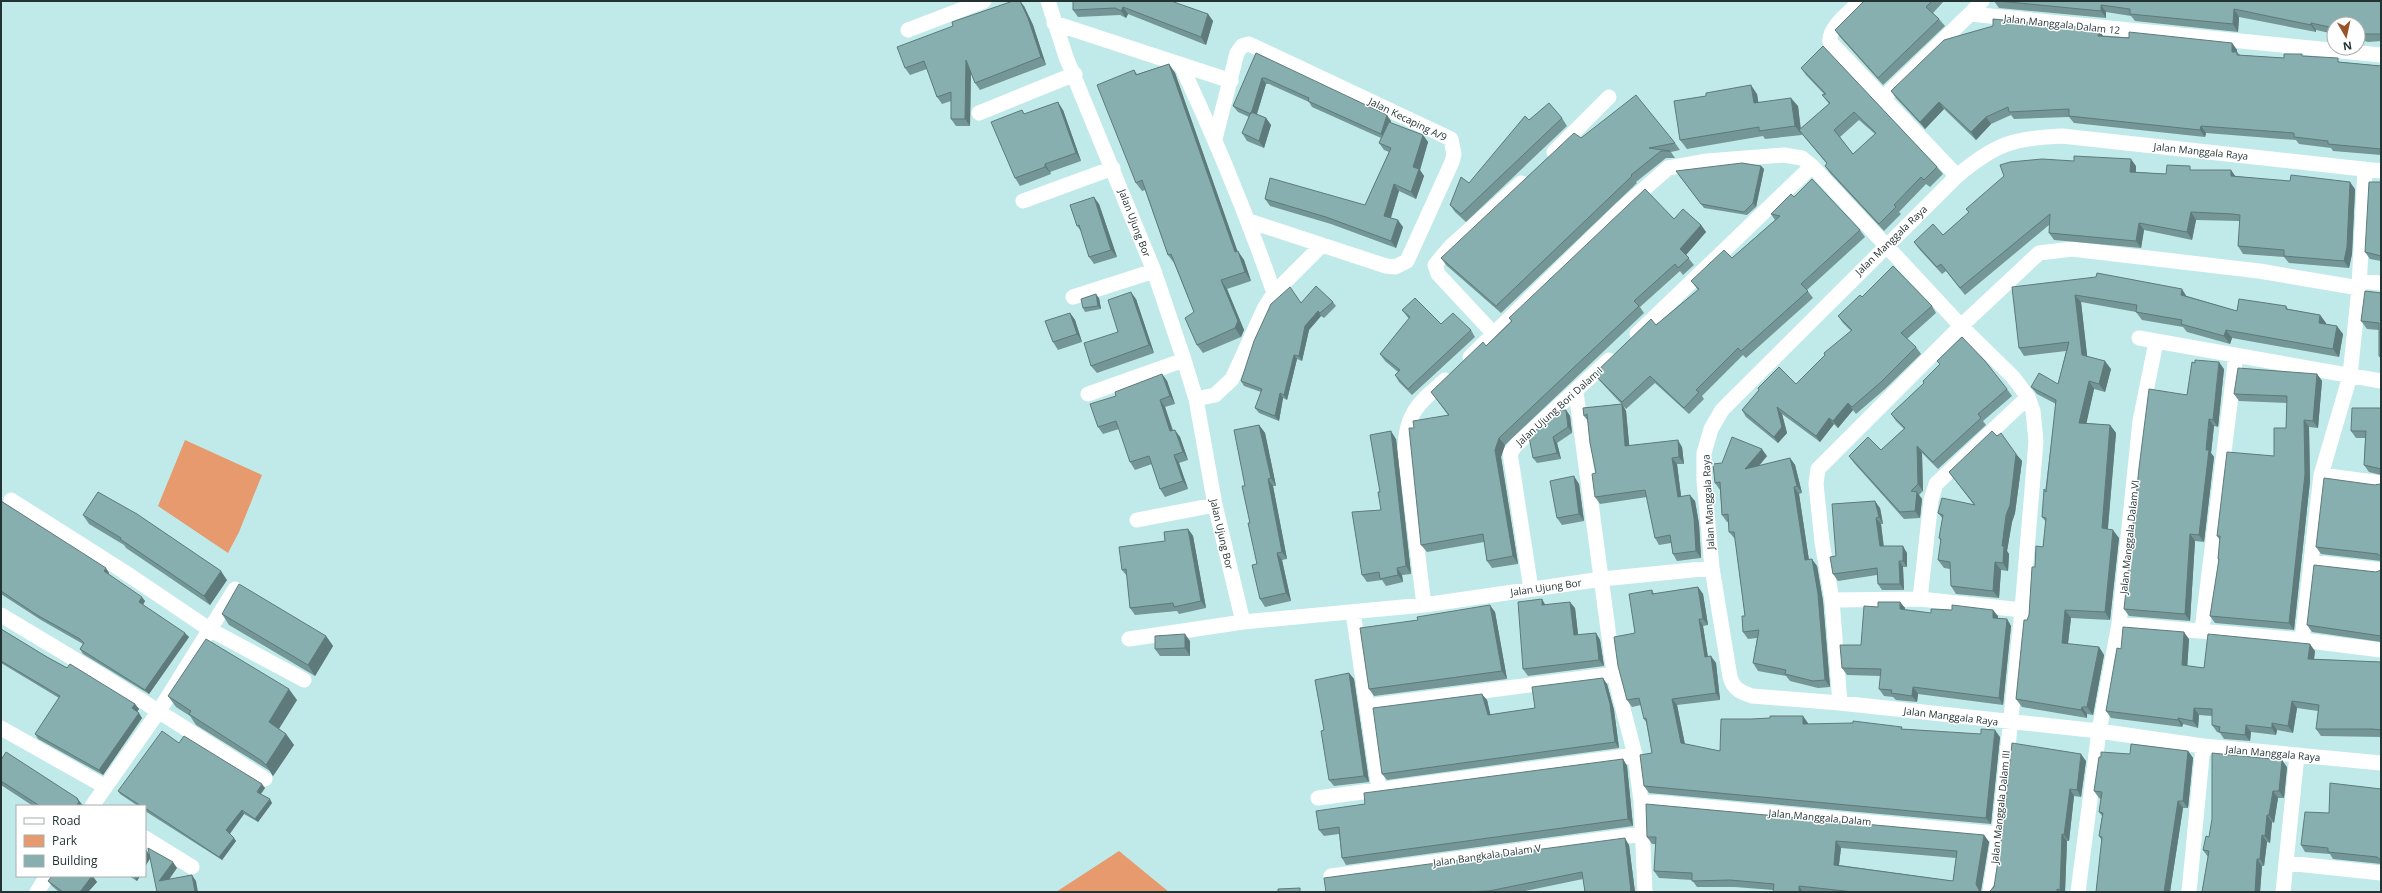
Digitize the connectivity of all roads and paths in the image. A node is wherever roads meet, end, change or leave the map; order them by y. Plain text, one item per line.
1 (984, 1) edge
2 (1048, 1) edge
3 (1861, 1) edge
4 (1982, 1) edge
5 (1970, 14) junction
6 (1054, 23) junction
7 (908, 30) dead end
8 (2381, 56) edge
9 (1181, 65) junction
10 (1075, 74) junction
11 (1231, 82) junction
12 (1609, 97) dead end
13 (1883, 98) junction
14 (979, 113) dead end
15 (1215, 139) junction
16 (1544, 162) edge
17 (1812, 166) junction
18 (1113, 168) junction
19 (2366, 169) junction
20 (2381, 170) edge
21 (1533, 172) edge
22 (1957, 176) junction
23 (1023, 201) dead end
24 (1249, 221) junction
25 (1886, 244) junction
26 (1322, 245) junction
27 (1154, 271) junction
28 (2381, 283) edge
29 (2359, 285) junction
30 (1274, 293) junction
31 (1073, 297) dead end
32 (1961, 326) junction
33 (1493, 333) junction
34 (2139, 338) dead end
35 (2156, 342) junction
36 (2236, 355) junction
37 (1184, 360) junction
38 (2350, 376) junction
39 (2381, 380) edge
40 (1576, 392) junction
41 (1088, 394) dead end
42 (2028, 397) junction
43 (1196, 399) junction
44 (2321, 475) junction
45 (2381, 483) edge
46 (11, 500) dead end
47 (1215, 505) junction
48 (1137, 520) dead end
49 (2311, 562) junction
50 (1712, 568) junction
51 (2381, 570) edge
52 (1602, 579) junction
53 (235, 589) edge
54 (1531, 589) junction
55 (1920, 599) junction
56 (1832, 600) junction
57 (1424, 605) junction
58 (2022, 610) junction
59 (1353, 612) junction
60 (1, 615) edge
61 (1243, 622) junction
62 (2119, 624) junction
63 (209, 629) junction
64 (2202, 630) junction
65 (1129, 639) dead end
66 (2302, 640) junction
67 (2381, 650) edge
68 (1614, 674) junction
69 (304, 680) dead end
70 (1840, 703) junction
71 (1368, 706) junction
72 (159, 711) junction
73 (2010, 722) junction
74 (1, 728) edge
75 (2100, 731) junction
76 (2203, 746) junction
77 (1635, 755) junction
78 (2297, 755) junction
79 (2381, 763) edge
80 (266, 779) edge
81 (104, 786) junction
82 (1379, 789) junction
83 (1318, 798) dead end
84 (1641, 801) junction
85 (93, 805) edge
86 (1642, 834) junction
87 (1998, 834) junction
88 (146, 839) edge
89 (2287, 864) junction
90 (192, 868) dead end
91 (2381, 872) edge
92 (1331, 876) edge
93 (46, 877) edge
94 (37, 892) edge
95 (1649, 892) edge
96 (1990, 892) edge
97 (2078, 892) edge
98 (2189, 892) edge
99 (2283, 892) edge

1 - 7 street
2 - 6 street, Jalan Ujung Bor
3 - 13 street
4 - 5 street
5 - 8 street, Jalan Manggala Dalam 12
5 - 13 street
6 - 9 street
6 - 10 street, Jalan Ujung Bor
9 - 11 street
9 - 15 street
10 - 14 street
10 - 18 street, Jalan Ujung Bor
11 - 15 street, Jalan Kecaping A/9
11 - 26 street, Jalan Kecaping A/9
12 - 16 street
13 - 22 street
15 - 24 street
17 - 25 street
17 - 33 street
17 - 40 street, Jalan Ujung Bori Dalam I
18 - 23 street
18 - 27 street, Jalan Ujung Bor
19 - 20 street, Jalan Manggala Raya
19 - 22 street, Jalan Manggala Raya
19 - 29 street
21 - 33 street
22 - 25 street, Jalan Manggala Raya
24 - 26 street, Jalan Kecaping A/9
24 - 30 street
25 - 32 street
25 - 50 street, Jalan Manggala Raya
26 - 30 street
27 - 31 street
27 - 37 street, Jalan Ujung Bor
28 - 29 street
29 - 32 street
29 - 38 street
30 - 43 street
32 - 42 street
32 - 56 street
33 - 57 street
34 - 35 street
35 - 36 street
35 - 62 street, Jalan Manggala Dalam VI
36 - 38 street
36 - 64 street
37 - 41 street
37 - 43 street, Jalan Ujung Bor
38 - 39 street
38 - 44 street
40 - 52 street
40 - 54 street, Jalan Ujung Bori Dalam I
42 - 55 street
42 - 58 street, Jalan Manggala Dalam III
43 - 47 street, Jalan Ujung Bor
44 - 45 street
44 - 49 street
46 - 63 street
47 - 48 street
47 - 61 street, Jalan Ujung Bor
49 - 51 street
49 - 66 street
50 - 52 street, Jalan Ujung Bor
50 - 70 street, Jalan Manggala Raya
52 - 54 street, Jalan Ujung Bor
52 - 68 street
53 - 63 street
54 - 57 street, Jalan Ujung Bor
55 - 56 street
55 - 58 street
56 - 70 street
57 - 59 street, Jalan Ujung Bor
58 - 73 street, Jalan Manggala Dalam III
59 - 61 street, Jalan Ujung Bor
59 - 71 street
60 - 72 street
61 - 65 street
62 - 64 street
62 - 75 street, Jalan Manggala Dalam VI
63 - 69 street
63 - 72 street
64 - 66 street
66 - 67 street
68 - 71 street
68 - 77 street
70 - 73 street, Jalan Manggala Raya
71 - 82 street
72 - 80 street
72 - 81 street
73 - 75 street, Jalan Manggala Raya
73 - 87 street, Jalan Manggala Dalam III
74 - 81 street
75 - 76 street, Jalan Manggala Raya
75 - 97 street, Jalan Manggala Dalam VI
76 - 78 street, Jalan Manggala Raya
76 - 98 street
77 - 82 street
77 - 84 street
78 - 79 street, Jalan Manggala Raya
78 - 89 street
81 - 85 street
82 - 83 street
84 - 86 street
84 - 87 street, Jalan Manggala Dalam
86 - 92 street, Jalan Bangkala Dalam V
86 - 95 street
87 - 96 street, Jalan Manggala Dalam III
88 - 90 street
89 - 91 street
89 - 99 street
93 - 94 street

